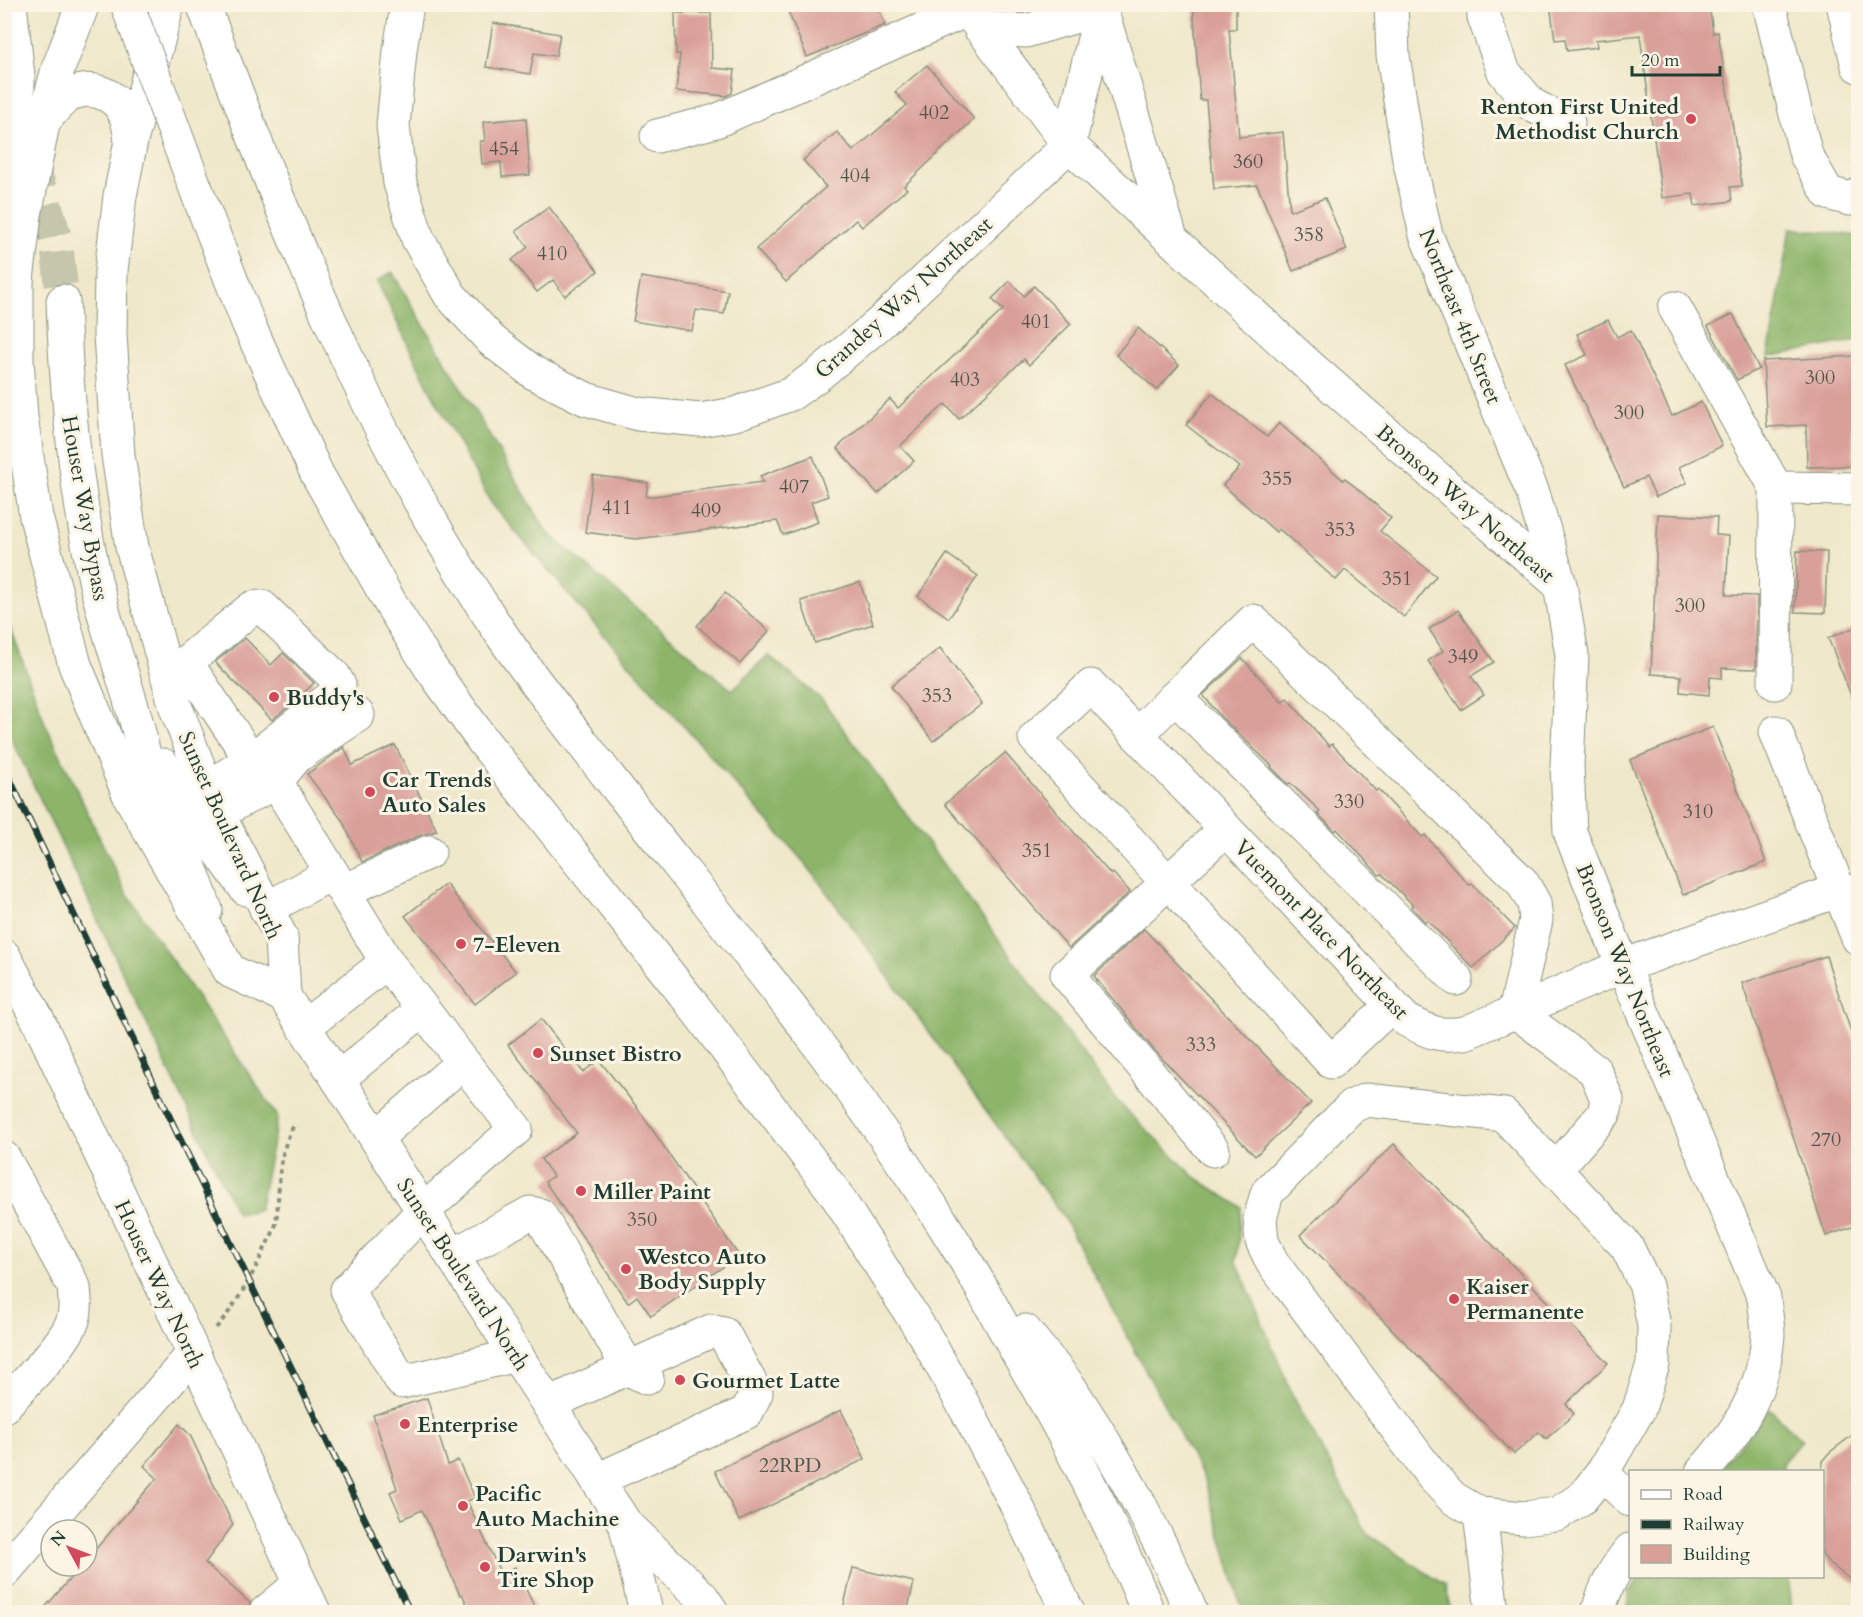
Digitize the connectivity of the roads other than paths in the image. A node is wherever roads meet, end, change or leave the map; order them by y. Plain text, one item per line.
1 (10, 4) edge
2 (83, 4) edge
3 (127, 4) edge
4 (168, 4) edge
5 (203, 4) edge
6 (407, 4) edge
7 (1391, 4) edge
8 (1483, 4) edge
9 (1768, 4) edge
10 (1844, 4) edge
11 (1102, 7) edge
12 (970, 14) edge
13 (1858, 66) edge
14 (1568, 123) dead end
15 (43, 124) junction
16 (657, 136) dead end
17 (131, 141) junction
18 (1069, 145) junction
19 (1858, 195) edge
20 (1172, 239) junction
21 (16, 280) junction
22 (63, 301) tunnel mouth
23 (1675, 308) dead end
24 (1776, 488) junction
25 (1858, 489) edge
26 (1560, 585) junction
27 (177, 670) junction
28 (1775, 683) dead end
29 (1175, 697) junction
30 (134, 711) junction
31 (358, 715) dead end
32 (1776, 732) dead end
33 (1137, 735) junction
34 (250, 760) junction
35 (276, 782) junction
36 (213, 800) junction
37 (1226, 829) junction
38 (429, 852) dead end
39 (338, 882) junction
40 (1852, 884) edge
41 (1176, 891) junction
42 (274, 923) junction
43 (1858, 938) edge
44 (4, 956) edge
45 (387, 962) junction
46 (1623, 966) junction
47 (230, 970) junction
48 (1456, 979) dead end
49 (284, 996) junction
50 (15, 1003) edge
51 (1392, 1005) junction
52 (423, 1009) junction
53 (1515, 1011) junction
54 (304, 1027) junction
55 (463, 1062) junction
56 (338, 1079) junction
57 (376, 1138) junction
58 (1213, 1150) dead end
59 (4, 1158) edge
60 (1555, 1170) junction
61 (423, 1211) junction
62 (957, 1245) junction
63 (452, 1256) junction
64 (193, 1354) junction
65 (517, 1355) junction
66 (629, 1369) junction
67 (548, 1404) junction
68 (4, 1406) edge
69 (1704, 1470) edge
70 (1602, 1473) junction
71 (597, 1480) junction
72 (1629, 1499) edge
73 (1480, 1514) junction
74 (625, 1523) junction
75 (1629, 1551) edge
76 (4, 1572) edge
77 (300, 1584) junction
78 (266, 1612) edge
79 (314, 1612) edge
80 (646, 1612) edge
81 (712, 1612) edge
82 (1068, 1612) edge
83 (1149, 1612) edge
84 (1191, 1612) edge
85 (1492, 1612) edge
86 (1598, 1612) edge

1 - 21 main road
2 - 15 main road
3 - 82 main road, bridge
4 - 17 main road, Sunset Boulevard North
5 - 62 main road
6 - 18 main road, Grandey Way Northeast
7 - 26 main road, Northeast 4th Street
8 - 14 main road
9 - 19 main road
10 - 13 main road
11 - 12 main road
11 - 18 main road
11 - 20 main road
12 - 16 main road
12 - 18 main road, Bronson Way Northeast
15 - 17 main road
15 - 21 main road
17 - 27 main road, Sunset Boulevard North
18 - 20 main road, Bronson Way Northeast
20 - 26 main road, Bronson Way Northeast
21 - 47 main road
22 - 30 main road, Houser Way Bypass
23 - 24 main road
24 - 25 main road
24 - 28 main road
26 - 46 main road, Bronson Way Northeast
27 - 34 main road
27 - 34 main road
27 - 36 main road, Sunset Boulevard North
29 - 33 main road
29 - 48 main road
29 - 53 main road
30 - 42 main road, Houser Way Bypass
30 - 47 main road, Houser Way Bypass
31 - 35 main road
32 - 40 main road
33 - 37 main road, Vuemont Place Northeast
33 - 41 main road, Vuemont Place Northeast
34 - 36 main road
35 - 36 main road
35 - 39 main road
36 - 42 main road, Sunset Boulevard North
37 - 41 main road
37 - 51 main road, Vuemont Place Northeast
38 - 39 main road
39 - 42 main road
39 - 45 main road
40 - 43 main road
40 - 46 main road, Vuemont Place Northeast
41 - 51 main road
41 - 58 main road
42 - 49 main road, Sunset Boulevard North
44 - 50 main road, Houser Way North
45 - 52 main road
45 - 54 main road
46 - 53 main road, Vuemont Place Northeast
46 - 69 main road, Bronson Way Northeast
47 - 49 main road
49 - 54 main road, Sunset Boulevard North
50 - 64 main road, Houser Way North
51 - 53 main road, Vuemont Place Northeast
52 - 55 main road
52 - 56 main road
53 - 60 main road
54 - 56 main road, Sunset Boulevard North
55 - 57 main road
55 - 61 main road
56 - 57 main road, Sunset Boulevard North
57 - 61 main road, Sunset Boulevard North
59 - 68 main road
60 - 70 main road
60 - 73 main road
61 - 63 main road, Sunset Boulevard North
61 - 65 main road
62 - 83 main road
62 - 84 main road
63 - 65 main road, Sunset Boulevard North
63 - 66 main road
64 - 76 main road
64 - 77 main road, Houser Way North
65 - 67 main road, Sunset Boulevard North
66 - 67 main road
66 - 71 main road
67 - 71 main road, Sunset Boulevard North
70 - 72 main road
70 - 73 main road
71 - 74 main road, Sunset Boulevard North
73 - 85 main road
74 - 80 main road, Sunset Boulevard North
74 - 81 main road, Sunset Boulevard North
75 - 86 main road
77 - 78 main road
77 - 79 main road, Houser Way North

